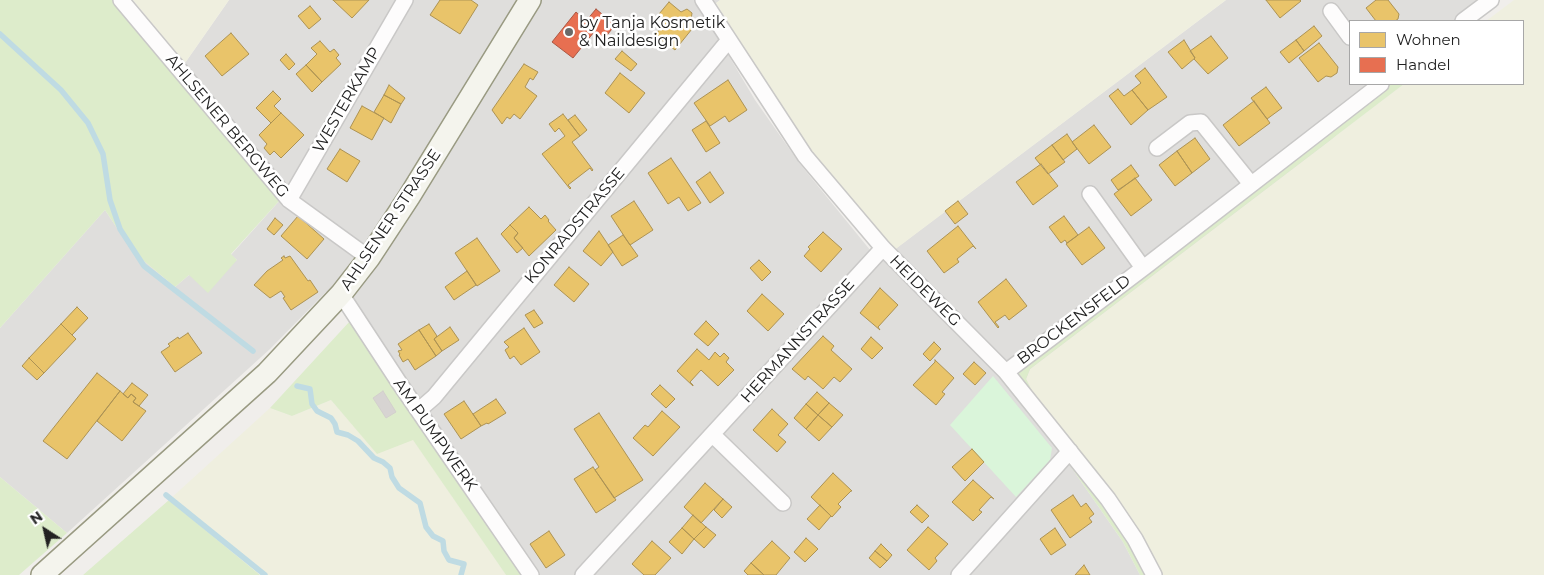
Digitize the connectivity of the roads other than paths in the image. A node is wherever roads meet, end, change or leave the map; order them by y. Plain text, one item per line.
1 (121, 0) edge
2 (405, 0) edge
3 (530, 0) edge
4 (703, 0) edge
5 (1491, 0) edge
6 (1331, 12) dead end
7 (1464, 20) edge
8 (1349, 36) edge
9 (729, 40) junction
10 (1380, 85) edge
11 (1156, 148) dead end
12 (1251, 184) junction
13 (1090, 194) dead end
14 (289, 200) junction
15 (882, 248) junction
16 (369, 258) junction
17 (1143, 268) junction
18 (341, 294) junction
19 (1006, 372) junction
20 (419, 410) junction
21 (714, 435) junction
22 (1070, 452) junction
23 (783, 503) dead end
24 (42, 575) edge
25 (531, 575) edge
26 (583, 575) edge
27 (960, 575) edge
28 (1154, 575) edge

1 - 14 street, AHLSENER BERGWEG
2 - 14 street, WESTERKAMP
3 - 16 main road, AHLSENER STRASSE
4 - 9 street, HEIDEWEG
5 - 7 street
6 - 8 street
9 - 15 street, HEIDEWEG
9 - 20 street, KONRADSTRASSE
10 - 12 street, BROCKENSFELD
11 - 12 street
12 - 17 street, BROCKENSFELD
13 - 17 street, BROCKENSFELD
14 - 16 street, AHLSENER BERGWEG
15 - 19 street, HEIDEWEG
15 - 21 street, HERMANNSTRASSE
16 - 18 main road, AHLSENER STRASSE
17 - 19 street, BROCKENSFELD
18 - 20 street, AM PUMPWERK
18 - 24 main road, AHLSENER STRASSE
19 - 22 street, HEIDEWEG
20 - 25 street, AM PUMPWERK
21 - 23 street
21 - 26 street, HERMANNSTRASSE
22 - 27 street
22 - 28 street, HEIDEWEG

